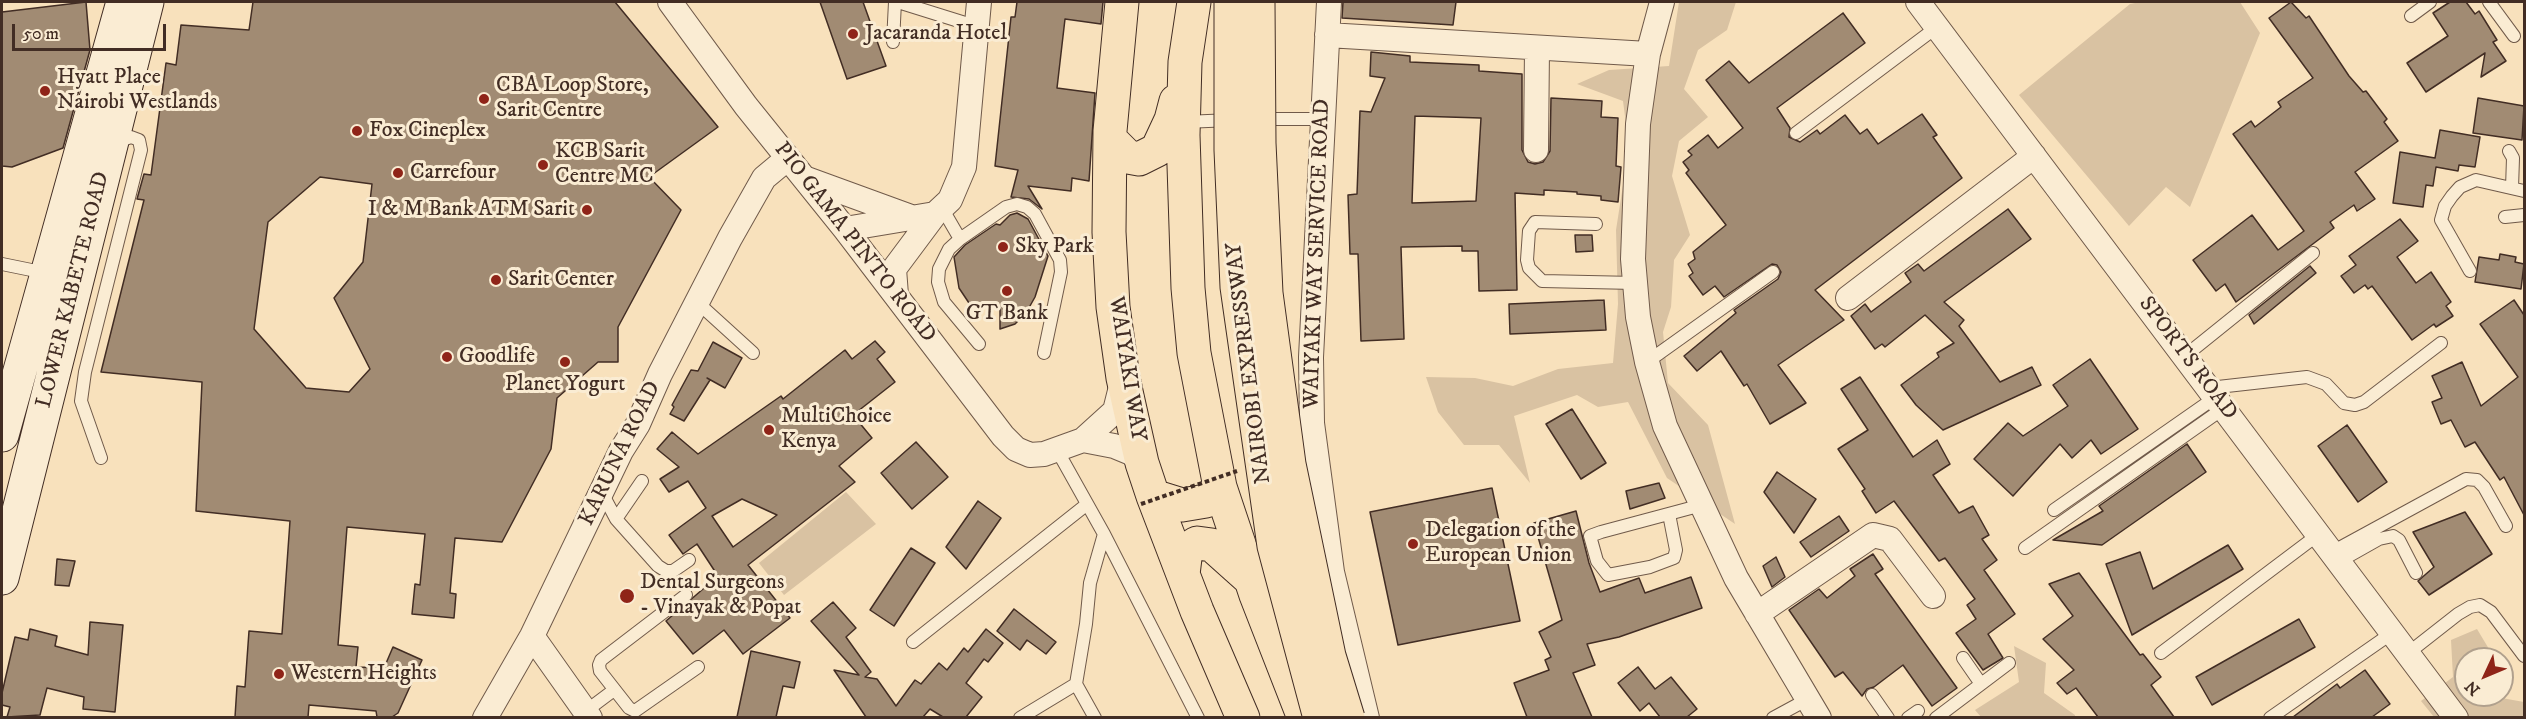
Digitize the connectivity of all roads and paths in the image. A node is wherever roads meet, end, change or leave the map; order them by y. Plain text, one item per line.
1 (123, 2) edge
2 (147, 2) edge
3 (670, 2) edge
4 (896, 2) edge
5 (979, 2) edge
6 (1122, 2) edge
7 (1194, 2) edge
8 (1231, 2) edge
9 (1258, 2) edge
10 (1329, 2) edge
11 (1662, 2) edge
12 (1918, 2) edge
13 (2430, 2) edge
14 (2489, 2) edge
15 (2410, 16) dead end
16 (978, 27) junction
17 (1936, 27) junction
18 (1327, 35) junction
19 (2514, 36) dead end
20 (893, 42) dead end
21 (1538, 48) junction
22 (1648, 54) junction
23 (1185, 62) junction
24 (746, 105) junction
25 (1245, 119) junction
26 (1322, 119) junction
27 (1183, 122) junction
28 (1796, 133) dead end
29 (1110, 139) junction
30 (111, 144) junction
31 (1536, 150) dead end
32 (2509, 151) dead end
33 (2034, 156) junction
34 (788, 158) junction
35 (809, 183) junction
36 (758, 187) junction
37 (2512, 188) junction
38 (2524, 190) edge
39 (939, 211) junction
40 (2524, 214) edge
41 (911, 217) junction
42 (2505, 217) dead end
43 (1596, 224) dead end
44 (845, 229) junction
45 (960, 238) junction
46 (2313, 253) dead end
47 (2, 264) edge
48 (2470, 271) dead end
49 (1773, 272) dead end
50 (47, 273) junction
51 (1635, 283) junction
52 (896, 295) junction
53 (1848, 298) dead end
54 (698, 303) junction
55 (2441, 343) dead end
56 (979, 344) dead end
57 (753, 353) dead end
58 (1044, 353) dead end
59 (2185, 356) junction
60 (1647, 362) junction
61 (1123, 378) junction
62 (2216, 398) junction
63 (2, 435) edge
64 (1083, 440) junction
65 (1057, 450) junction
66 (101, 458) dead end
67 (1142, 463) junction
68 (1232, 478) junction
69 (642, 481) dead end
70 (601, 491) junction
71 (1147, 500) junction
72 (1086, 505) junction
73 (1702, 505) junction
74 (2054, 510) dead end
75 (1669, 514) junction
76 (616, 519) junction
77 (2505, 526) dead end
78 (1104, 534) junction
79 (2025, 548) dead end
80 (2330, 549) junction
81 (689, 560) dead end
82 (2416, 573) dead end
83 (1183, 574) junction
84 (2, 578) edge
85 (1251, 580) junction
86 (686, 595) dead end
87 (1933, 596) dead end
88 (1757, 614) junction
89 (2392, 633) junction
90 (532, 636) junction
91 (913, 642) dead end
92 (2161, 653) dead end
93 (2407, 654) junction
94 (2524, 656) edge
95 (1963, 658) dead end
96 (2009, 663) dead end
97 (698, 667) dead end
98 (1076, 684) junction
99 (1981, 684) junction
100 (614, 690) junction
101 (1872, 695) dead end
102 (1813, 708) edge
103 (588, 714) edge
104 (2449, 715) edge
105 (485, 717) edge
106 (1020, 717) edge
107 (1095, 717) edge
108 (1198, 717) edge
109 (1243, 717) edge
110 (1304, 717) edge
111 (1320, 717) edge
112 (1348, 717) edge
113 (1367, 717) edge
114 (1773, 717) edge
115 (1888, 717) edge
116 (1936, 717) edge
117 (2270, 717) edge

1 - 50 main road, LOWER KABETE ROAD
2 - 30 main road, LOWER KABETE ROAD
3 - 24 street, PIO GAMA PINTO ROAD
4 - 16 lane
4 - 20 lane
5 - 16 street
6 - 29 highway, WAIYAKI WAY
7 - 23 highway
8 - 25 highway, NAIROBI EXPRESSWAY, bridge
9 - 25 highway, NAIROBI EXPRESSWAY, bridge
10 - 18 street, WAIYAKI WAY SERVICE ROAD
11 - 22 street
12 - 17 street, SPORTS ROAD
13 - 15 lane
14 - 19 lane
16 - 39 street
17 - 28 lane
17 - 33 street, SPORTS ROAD
18 - 21 street
18 - 26 street, WAIYAKI WAY SERVICE ROAD
21 - 22 street
21 - 31 street
22 - 51 street
23 - 27 highway
23 - 29 highway
24 - 34 street, PIO GAMA PINTO ROAD
24 - 36 street, KARUNA ROAD
25 - 26 lane
25 - 27 lane
25 - 111 highway, NAIROBI EXPRESSWAY, bridge
25 - 112 highway, NAIROBI EXPRESSWAY, bridge
26 - 113 street, WAIYAKI WAY SERVICE ROAD
27 - 68 highway
29 - 61 highway, WAIYAKI WAY
30 - 66 lane
30 - 84 main road, LOWER KABETE ROAD
32 - 37 lane
33 - 53 street
33 - 59 street, SPORTS ROAD
34 - 35 street, PIO GAMA PINTO ROAD
34 - 36 street, KARUNA ROAD
35 - 36 street
35 - 41 street
35 - 44 street, PIO GAMA PINTO ROAD
36 - 54 street, KARUNA ROAD
37 - 38 lane
37 - 48 lane
39 - 41 street
39 - 45 lane
39 - 52 street
40 - 42 lane
41 - 44 street
43 - 51 lane
44 - 52 street, PIO GAMA PINTO ROAD
45 - 56 lane
45 - 58 lane
46 - 59 lane
47 - 50 lane
49 - 60 lane
50 - 63 main road, LOWER KABETE ROAD
51 - 60 street
52 - 65 street, PIO GAMA PINTO ROAD
54 - 57 lane
54 - 70 street, KARUNA ROAD
55 - 62 lane
59 - 62 street, SPORTS ROAD
60 - 73 street
61 - 64 street, PIO GAMA PINTO ROAD
61 - 67 highway, WAIYAKI WAY
62 - 74 lane
62 - 79 lane
62 - 80 street, SPORTS ROAD
64 - 65 street, PIO GAMA PINTO ROAD
64 - 67 street
65 - 72 lane
67 - 71 highway, WAIYAKI WAY
68 - 71 path, bridge
68 - 71 highway
68 - 85 highway
69 - 76 lane
70 - 76 lane
70 - 90 street, KARUNA ROAD
71 - 83 highway, WAIYAKI WAY
72 - 78 lane
72 - 91 lane
73 - 75 lane
73 - 88 street
75 - 75 lane
76 - 81 lane
77 - 80 lane
78 - 98 lane
78 - 108 lane
80 - 82 lane
80 - 89 street, SPORTS ROAD
80 - 92 lane
83 - 85 highway
83 - 109 highway, WAIYAKI WAY
85 - 110 highway
86 - 100 lane
87 - 88 street
88 - 102 street
89 - 93 street, SPORTS ROAD
89 - 117 lane
90 - 103 street
90 - 105 street, KARUNA ROAD
93 - 94 lane
93 - 104 street, SPORTS ROAD
95 - 99 lane
96 - 99 lane
97 - 100 lane
98 - 106 lane
98 - 107 lane
99 - 116 lane
100 - 103 lane
101 - 115 lane
102 - 114 lane

